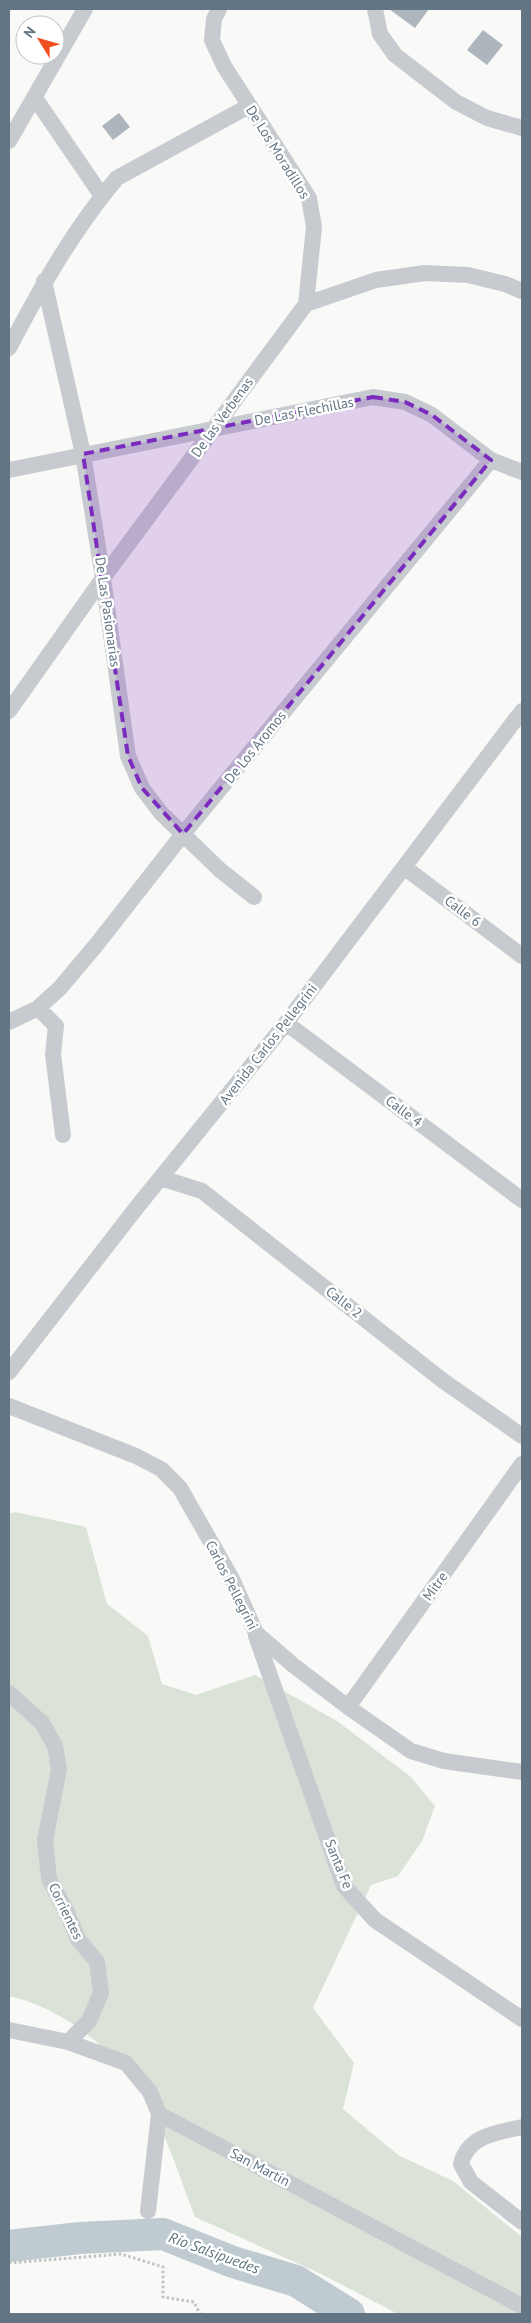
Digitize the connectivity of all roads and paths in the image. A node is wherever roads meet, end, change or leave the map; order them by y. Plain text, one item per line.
1 (85, 9) edge
2 (219, 9) edge
3 (375, 9) edge
4 (35, 98) junction
5 (249, 106) junction
6 (522, 128) edge
7 (10, 135) edge
8 (102, 196) junction
9 (44, 281) junction
10 (522, 291) edge
11 (306, 304) junction
12 (9, 348) edge
13 (214, 428) junction
14 (83, 454) junction
15 (491, 460) junction
16 (9, 470) edge
17 (522, 472) edge
18 (104, 578) junction
19 (9, 711) edge
20 (522, 711) edge
21 (183, 834) junction
22 (404, 867) junction
23 (254, 897) dead end
24 (522, 956) edge
25 (38, 1008) junction
26 (9, 1022) edge
27 (286, 1023) junction
28 (63, 1135) dead end
29 (161, 1178) junction
30 (522, 1200) edge
31 (9, 1372) edge
32 (9, 1406) edge
33 (522, 1436) edge
34 (522, 1464) edge
35 (256, 1633) junction
36 (9, 1694) edge
37 (348, 1707) junction
38 (522, 1772) edge
39 (522, 2018) edge
40 (9, 2030) edge
41 (68, 2042) junction
42 (159, 2114) junction
43 (522, 2127) edge
44 (148, 2211) dead end
45 (522, 2222) edge
46 (9, 2263) edge
47 (522, 2306) edge
48 (200, 2314) edge

1 - 4 street
2 - 5 street, De Los Moradillos
3 - 6 street
4 - 7 street
4 - 8 street
5 - 8 street
5 - 11 street, De Los Moradillos
8 - 9 street
9 - 12 street
9 - 14 street, De Las Pasionarias
10 - 11 street
11 - 13 street, De las Verbenas
13 - 14 street, De Las Flechillas
13 - 15 street, De Las Flechillas
13 - 18 street, De las Verbenas
14 - 16 street, De Las Flechillas
14 - 18 street, De Las Pasionarias
15 - 17 street, De Las Flechillas
15 - 21 street, De Los Aromos
18 - 19 street, De las Verbenas
18 - 21 street, De Las Pasionarias
20 - 22 street, Avenida Carlos Pellegrini
21 - 23 street, De Las Pasionarias
21 - 25 street, De Los Aromos
22 - 24 street, Calle 6
22 - 27 street, Avenida Carlos Pellegrini
25 - 26 street, De Los Aromos
25 - 28 street
27 - 29 street, Avenida Carlos Pellegrini
27 - 30 street, Calle 4
29 - 31 street, Avenida Carlos Pellegrini
29 - 33 street, Calle 2
32 - 35 street, Carlos Pellegrini
34 - 37 street, Mitre
35 - 37 street, Carlos Pellegrini
35 - 39 street, Santa Fe
36 - 41 street, Corrientes
37 - 38 street, Carlos Pellegrini
40 - 41 street
41 - 42 street
42 - 44 street
42 - 47 street, San Martín
43 - 45 street
46 - 48 path

